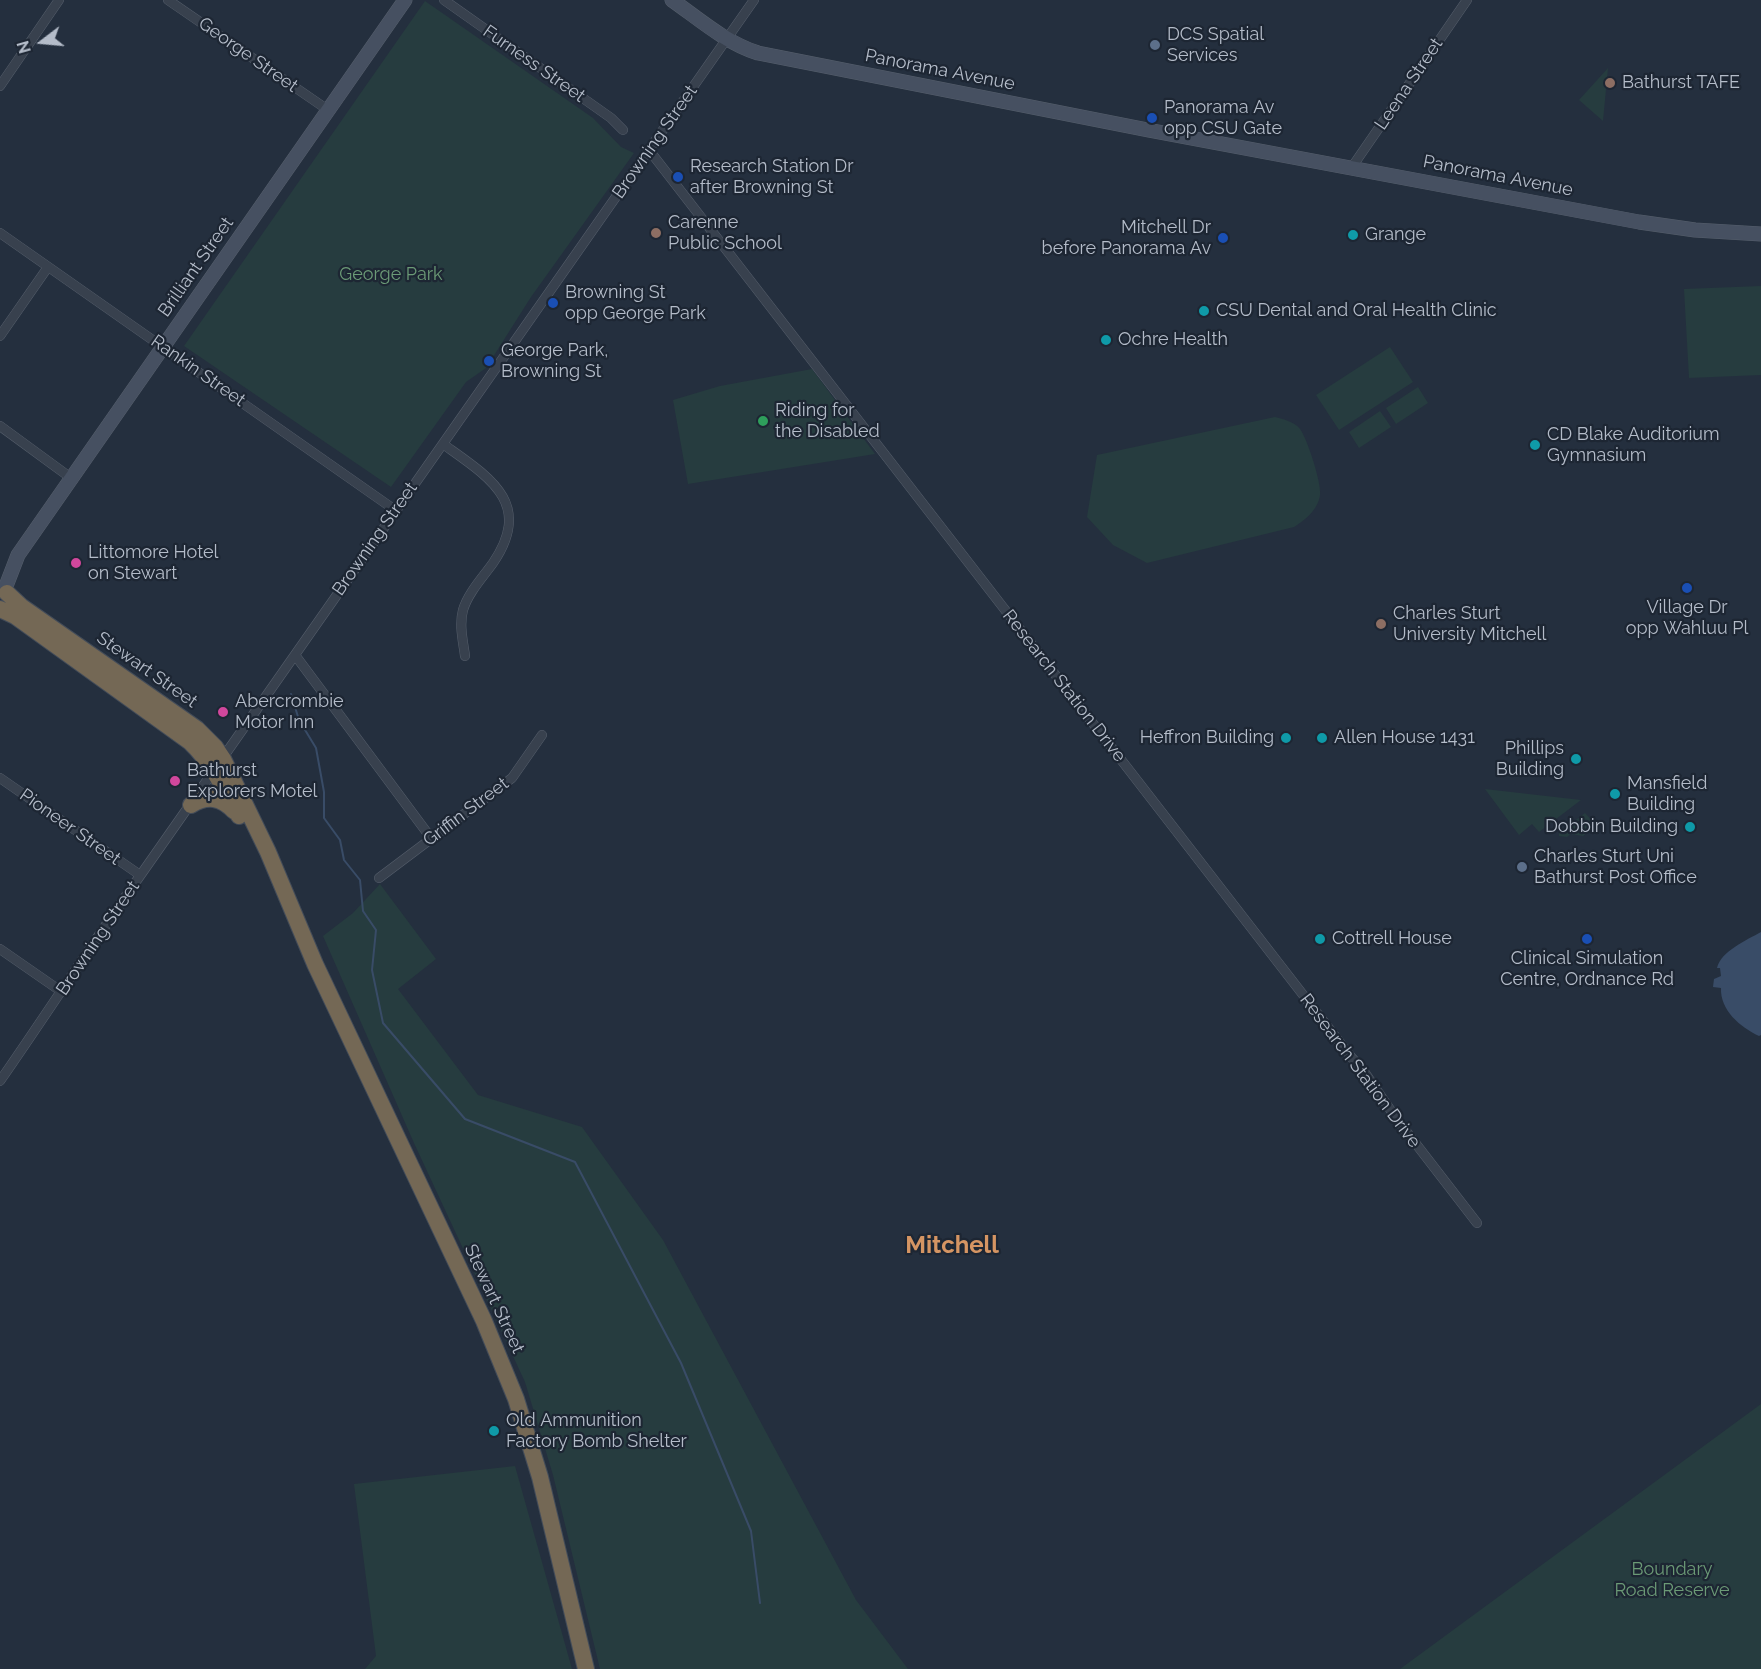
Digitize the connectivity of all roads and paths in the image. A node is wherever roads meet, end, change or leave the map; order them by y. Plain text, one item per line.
1 (59, 0) edge
2 (168, 0) edge
3 (405, 0) edge
4 (444, 0) edge
5 (672, 0) edge
6 (754, 0) edge
7 (1467, 0) edge
8 (727, 39) junction
9 (0, 86) edge
10 (328, 110) junction
11 (623, 130) dead end
12 (649, 150) junction
13 (1352, 167) junction
14 (0, 233) edge
15 (1761, 234) edge
16 (48, 267) junction
17 (0, 336) edge
18 (163, 347) junction
19 (0, 426) edge
20 (443, 444) junction
21 (71, 478) junction
22 (394, 510) junction
23 (2, 590) edge
24 (296, 655) junction
25 (465, 656) dead end
26 (542, 735) dead end
27 (219, 765) junction
28 (0, 778) edge
29 (191, 805) junction
30 (240, 819) junction
31 (431, 838) junction
32 (140, 875) junction
33 (380, 878) dead end
34 (0, 949) edge
35 (315, 964) junction
36 (62, 992) junction
37 (0, 1081) edge
38 (1477, 1223) dead end
39 (586, 1669) edge

1 - 9 street
2 - 10 street, George Street
3 - 10 street, Brilliant Street
4 - 11 street, Furness Street
5 - 8 street, Panorama Avenue
6 - 8 street, Browning Street
7 - 13 street, Leena Street
8 - 12 street, Browning Street
8 - 13 street, Panorama Avenue
10 - 18 street, Brilliant Street
12 - 20 street, Browning Street
12 - 38 street, Research Station Drive
13 - 15 street, Panorama Avenue
14 - 16 street, Rankin Street
16 - 17 street
16 - 18 street, Rankin Street
18 - 21 street, Brilliant Street
18 - 22 street, Rankin Street
19 - 21 street
20 - 22 street, Browning Street
20 - 25 street
21 - 23 street, Brilliant Street
22 - 24 street, Browning Street
23 - 27 highway, Stewart Street
24 - 27 street, Browning Street
24 - 31 street
26 - 31 street, Griffin Street
27 - 29 street, Browning Street
27 - 30 highway, Stewart Street
27 - 35 highway, Stewart Street
28 - 32 street, Pioneer Street
29 - 30 highway
29 - 32 street, Browning Street
30 - 35 highway, Stewart Street
31 - 33 street, Griffin Street
32 - 36 street, Browning Street
34 - 36 street
35 - 39 highway, Stewart Street
36 - 37 street, Browning Street

